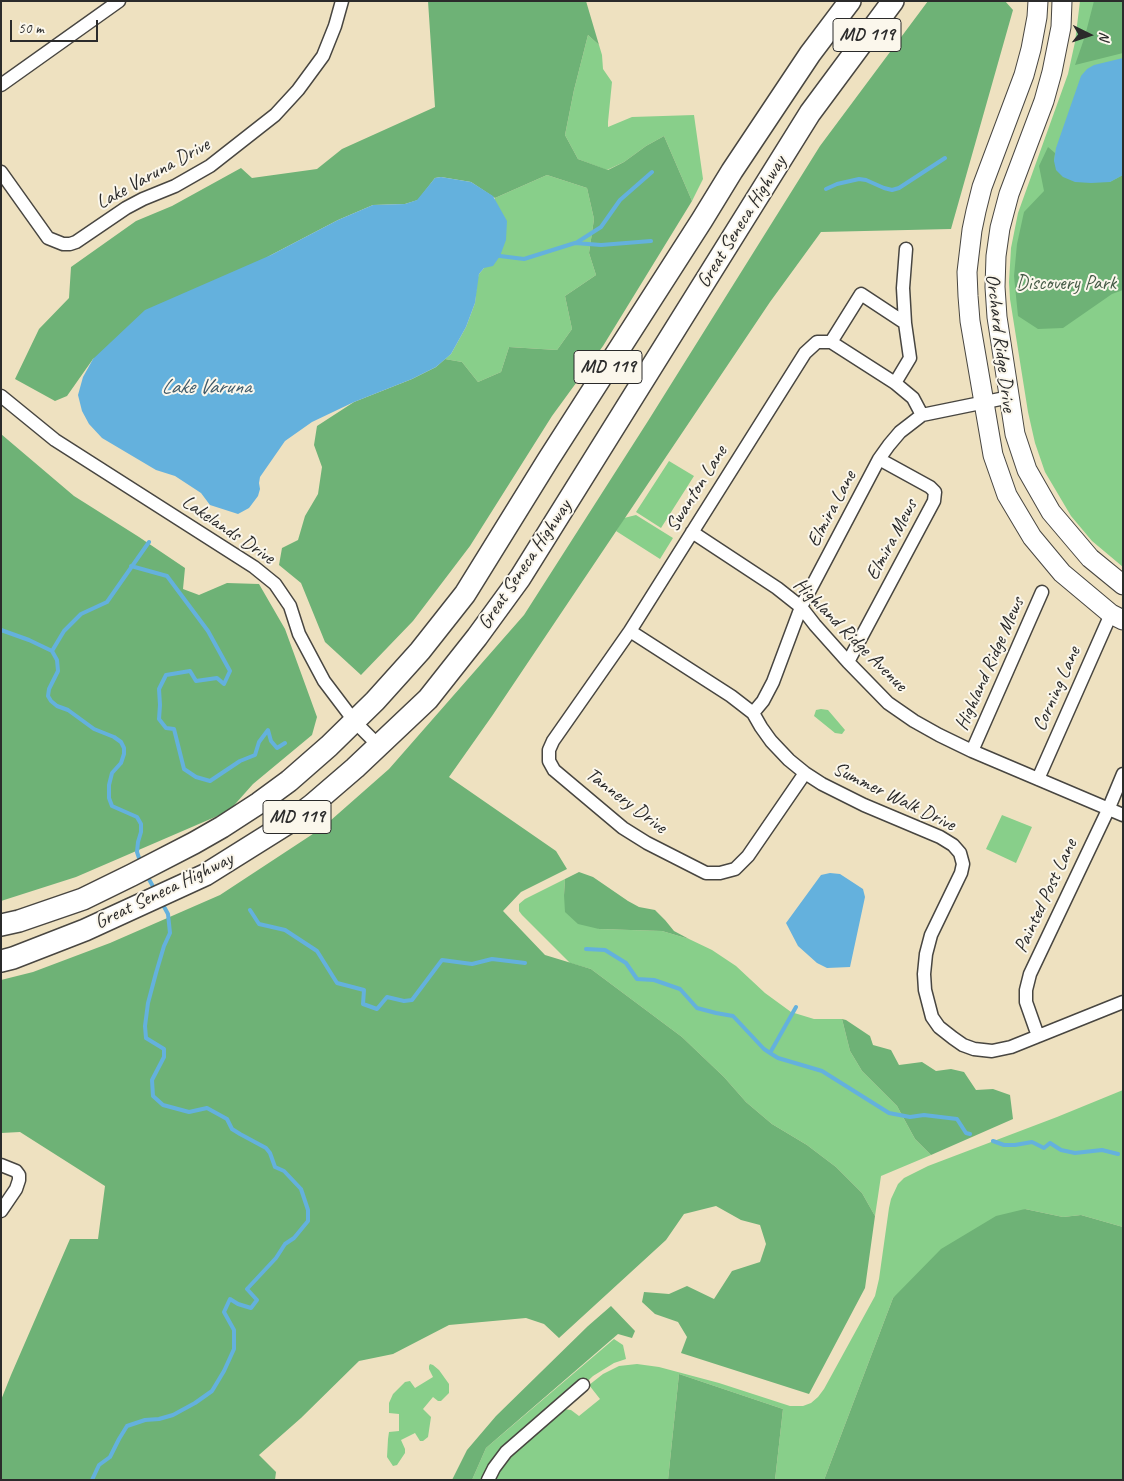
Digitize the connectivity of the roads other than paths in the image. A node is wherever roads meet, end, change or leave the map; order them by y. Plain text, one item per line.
1 (119, 1) edge
2 (342, 1) edge
3 (850, 1) edge
4 (893, 1) edge
5 (1038, 1) edge
6 (1062, 1) edge
7 (1, 85) edge
8 (1, 172) edge
9 (906, 250) dead end
10 (905, 323) junction
11 (831, 342) junction
12 (895, 383) junction
13 (1, 396) edge
14 (1010, 397) junction
15 (984, 402) junction
16 (922, 415) junction
17 (879, 459) junction
18 (692, 532) junction
19 (1123, 585) edge
20 (1042, 592) dead end
21 (801, 607) junction
22 (1117, 617) edge
23 (630, 631) junction
24 (848, 662) junction
25 (754, 713) junction
26 (355, 722) junction
27 (379, 746) junction
28 (972, 751) junction
29 (554, 770) joint
30 (805, 773) junction
31 (1123, 774) edge
32 (1038, 779) junction
33 (1108, 810) junction
34 (1123, 815) edge
35 (1, 925) edge
36 (1, 961) edge
37 (1123, 1002) edge
38 (1038, 1036) junction
39 (1, 1165) edge
40 (1, 1211) edge
41 (583, 1385) dead end
42 (488, 1480) edge

1 - 7 street
2 - 8 street, Lake Varuna Drive
3 - 26 main road, Great Seneca Highway / MD 119
4 - 27 main road, Great Seneca Highway / MD 119
5 - 15 street, Orchard Ridge Drive
6 - 14 street, Orchard Ridge Drive
9 - 10 street
10 - 11 street
10 - 12 street
11 - 12 street
11 - 18 street, Swanton Lane
12 - 16 street
13 - 26 street, Lakelands Drive
14 - 15 street, Elmira Lane
14 - 19 street, Orchard Ridge Drive
15 - 16 street, Elmira Lane
15 - 22 street, Orchard Ridge Drive
16 - 17 street, Elmira Lane
17 - 21 street, Elmira Lane
17 - 24 street, Elmira Mews
18 - 21 street, Highland Ridge Avenue
18 - 23 street, Swanton Lane
20 - 28 street, Highland Ridge Mews
21 - 24 street, Highland Ridge Avenue
21 - 25 street, Elmira Lane
22 - 32 street, Corning Lane
23 - 25 street, Summer Walk Drive
23 - 29 street, Swanton Lane
24 - 28 street, Highland Ridge Avenue
25 - 30 street, Summer Walk Drive
26 - 27 street, Lakelands Drive
26 - 35 main road, Great Seneca Highway / MD 119
27 - 36 main road, Great Seneca Highway / MD 119
28 - 32 street, Highland Ridge Avenue
29 - 30 street, Tannery Drive
30 - 38 street, Summer Walk Drive
31 - 33 street, Painted Post Lane
32 - 33 street, Highland Ridge Avenue
33 - 34 street, Highland Ridge Avenue
33 - 38 street, Painted Post Lane
37 - 38 street, Summer Walk Drive
39 - 40 street
41 - 42 street

